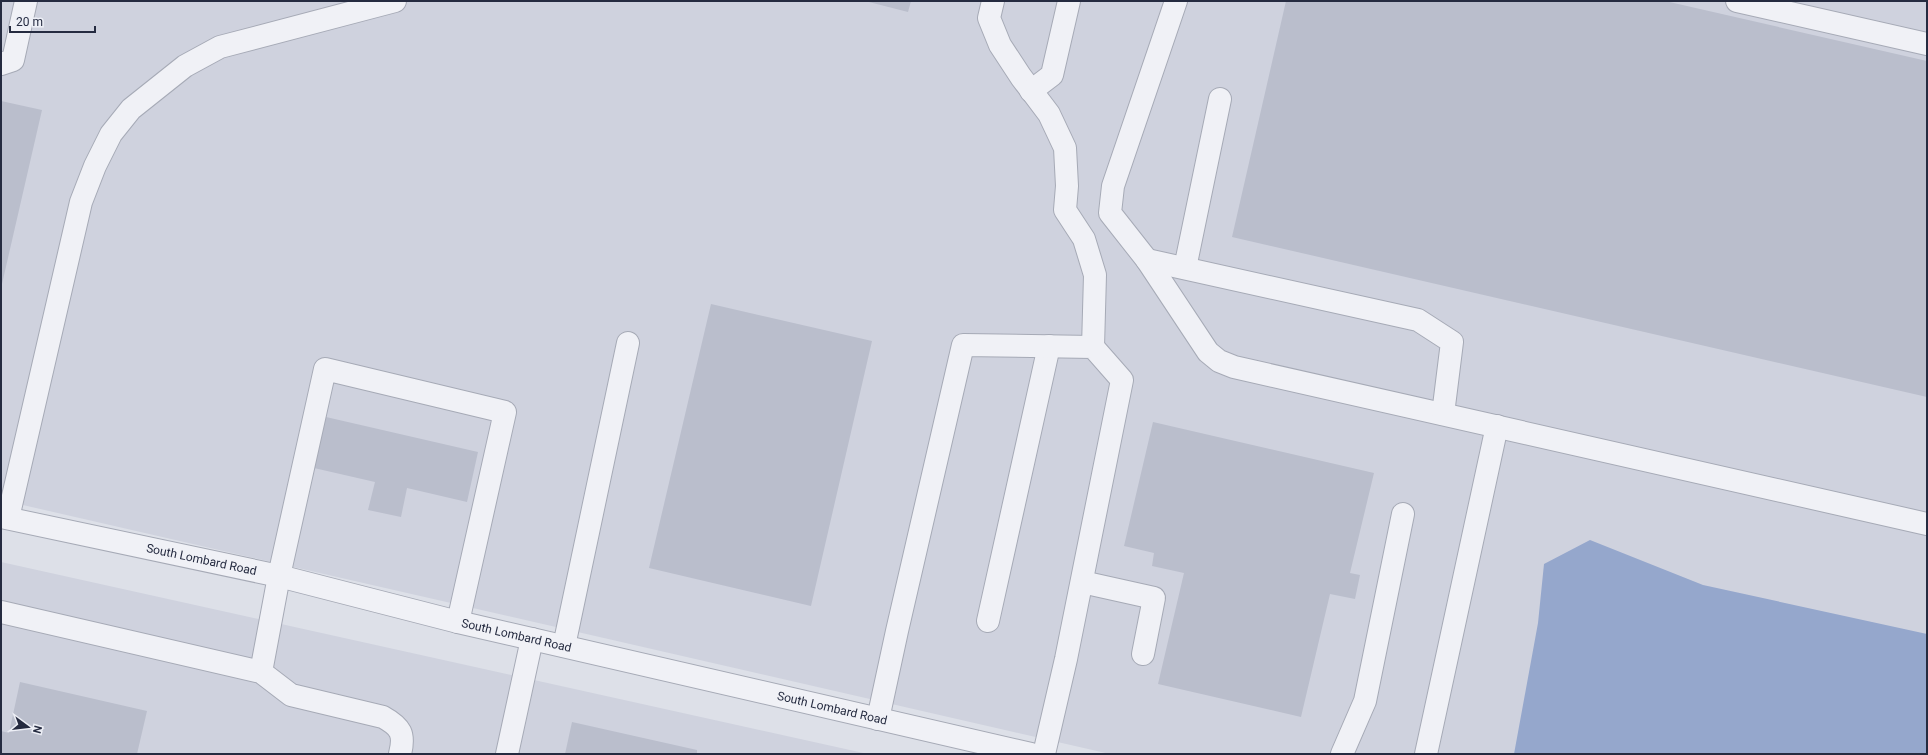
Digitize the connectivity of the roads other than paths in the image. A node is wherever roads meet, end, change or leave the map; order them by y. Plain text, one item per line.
1 (26, 1) edge
2 (395, 1) edge
3 (993, 1) edge
4 (1069, 1) edge
5 (1176, 1) edge
6 (1737, 1) edge
7 (1927, 44) edge
8 (1, 64) edge
9 (1030, 91) junction
10 (1220, 99) dead end
11 (1147, 260) junction
12 (1185, 268) junction
13 (628, 343) dead end
14 (1049, 346) junction
15 (1093, 347) junction
16 (1444, 414) junction
17 (1497, 426) junction
18 (1404, 514) dead end
19 (5, 517) edge
20 (1927, 524) edge
21 (280, 576) junction
22 (1082, 582) junction
23 (1, 612) edge
24 (988, 621) dead end
25 (458, 622) junction
26 (532, 639) junction
27 (564, 646) junction
28 (1143, 654) dead end
29 (261, 672) junction
30 (878, 719) junction
31 (400, 754) edge
32 (507, 754) edge
33 (1031, 754) edge
34 (1044, 754) edge
35 (1342, 754) edge
36 (1426, 754) edge

1 - 8 street
2 - 19 street
3 - 9 street
4 - 9 street
5 - 11 street
6 - 7 street
9 - 15 street
10 - 12 street
11 - 12 street
11 - 16 street
12 - 16 street
13 - 27 street
14 - 15 street
14 - 24 street
14 - 30 street
15 - 22 street
16 - 17 street
17 - 20 street
17 - 36 street
18 - 35 street
19 - 21 street, South Lombard Road
21 - 25 street, South Lombard Road
21 - 25 street
21 - 29 street
22 - 28 street
22 - 34 street
23 - 29 street
25 - 26 street, South Lombard Road
26 - 27 street, South Lombard Road
26 - 32 street
27 - 30 street, South Lombard Road
29 - 31 street
30 - 33 street, South Lombard Road

